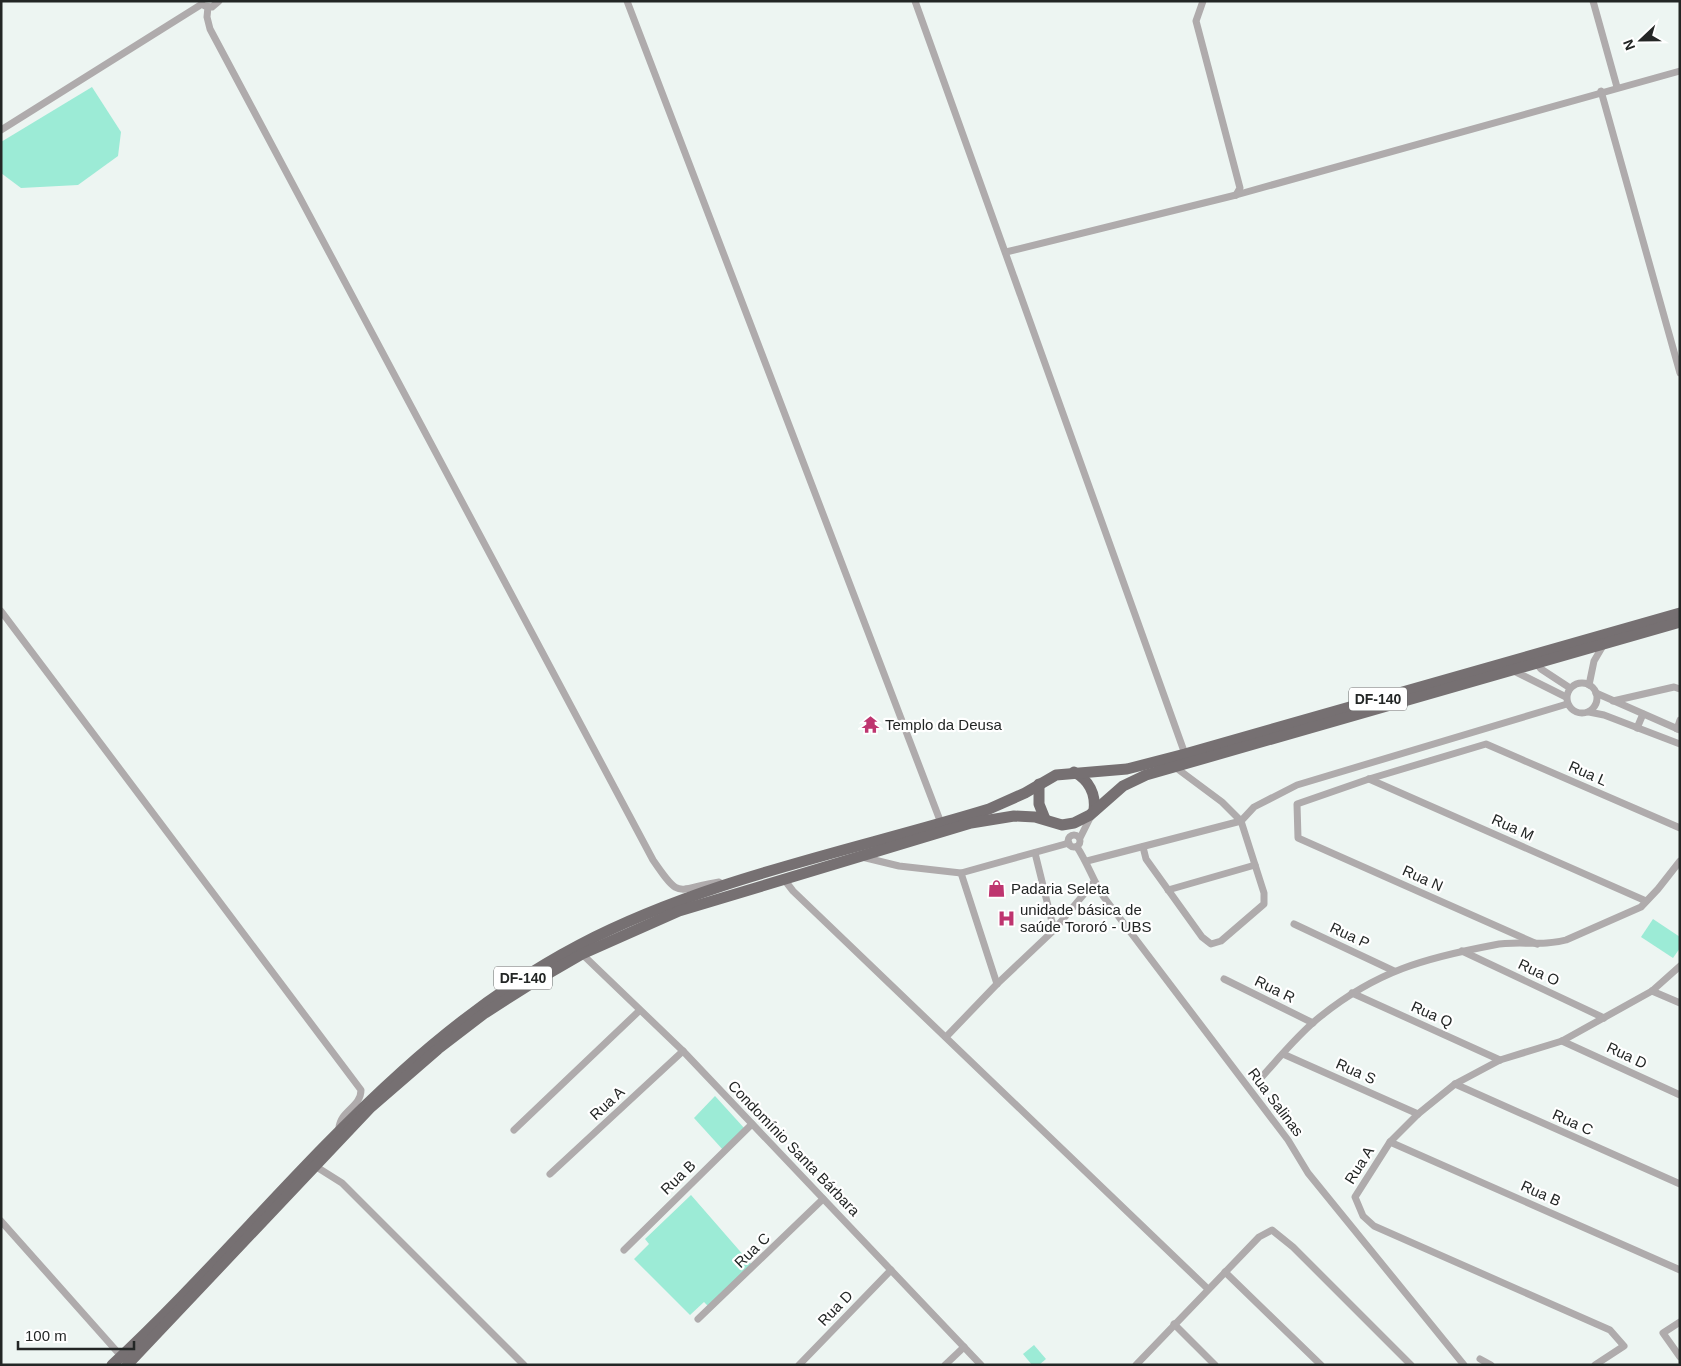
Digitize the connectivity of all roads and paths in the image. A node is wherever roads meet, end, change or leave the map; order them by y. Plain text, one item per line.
1 (219, 1) edge
2 (627, 1) edge
3 (915, 1) edge
4 (1203, 1) edge
5 (1593, 1) edge
6 (203, 4) edge
7 (1680, 71) edge
8 (1617, 87) junction
9 (1601, 91) junction
10 (1, 130) edge
11 (1236, 195) junction
12 (1006, 252) junction
13 (1680, 373) edge
14 (1, 611) edge
15 (1680, 613) edge
16 (1680, 622) edge
17 (1604, 644) junction
18 (1536, 663) junction
19 (1512, 670) junction
20 (1589, 685) junction
21 (1570, 688) junction
22 (1680, 688) edge
23 (1596, 694) junction
24 (1567, 700) junction
25 (1613, 701) junction
26 (1589, 712) junction
27 (1643, 714) junction
28 (1680, 720) edge
29 (1637, 728) junction
30 (1678, 729) edge
31 (1680, 744) edge
32 (1185, 754) junction
33 (1175, 767) junction
34 (1074, 772) junction
35 (1370, 779) junction
36 (1039, 784) junction
37 (1094, 811) junction
38 (1045, 820) junction
39 (1241, 821) junction
40 (941, 823) junction
41 (1056, 824) junction
42 (1680, 828) edge
43 (1080, 838) junction
44 (1069, 841) junction
45 (1077, 847) junction
46 (1143, 847) junction
47 (1035, 853) junction
48 (855, 856) junction
49 (1680, 861) edge
50 (1087, 862) junction
51 (1255, 865) junction
52 (961, 873) junction
53 (783, 878) junction
54 (1094, 882) junction
55 (724, 885) junction
56 (1168, 890) junction
57 (1646, 901) junction
58 (1294, 924) dead end
59 (1054, 930) junction
60 (1537, 944) junction
61 (1462, 951) junction
62 (582, 954) junction
63 (1680, 966) edge
64 (1394, 970) junction
65 (1224, 979) dead end
66 (997, 984) junction
67 (1652, 991) junction
68 (1352, 993) junction
69 (1680, 1003) edge
70 (640, 1011) junction
71 (1604, 1018) junction
72 (1313, 1023) junction
73 (946, 1037) junction
74 (1562, 1041) junction
75 (683, 1051) junction
76 (1283, 1054) junction
77 (1500, 1060) junction
78 (1260, 1079) dead end
79 (1455, 1084) junction
80 (1680, 1095) edge
81 (1418, 1114) junction
82 (752, 1124) junction
83 (340, 1128) junction
84 (514, 1130) dead end
85 (1390, 1142) junction
86 (315, 1166) junction
87 (550, 1174) dead end
88 (1680, 1184) edge
89 (823, 1199) junction
90 (1, 1221) edge
91 (624, 1250) dead end
92 (890, 1270) junction
93 (1680, 1270) edge
94 (1225, 1272) junction
95 (1208, 1289) junction
96 (698, 1319) dead end
97 (1680, 1322) edge
98 (1174, 1324) junction
99 (964, 1347) junction
100 (1680, 1357) edge
101 (1480, 1359) dead end
102 (124, 1360) edge
103 (112, 1365) edge
104 (524, 1365) edge
105 (799, 1365) edge
106 (945, 1365) edge
107 (981, 1365) edge
108 (1136, 1365) edge
109 (1215, 1365) edge
110 (1321, 1365) edge
111 (1411, 1365) edge
112 (1464, 1365) edge
113 (1491, 1365) edge
114 (1595, 1365) edge

1 - 6 street
2 - 40 street
3 - 12 street
4 - 11 street
5 - 8 street
6 - 10 street
6 - 55 street
7 - 8 street
8 - 9 street
9 - 11 street
9 - 13 street
11 - 12 street
12 - 32 street
14 - 83 street
15 - 32 main road, DF-140
16 - 17 main road, DF-140
17 - 18 main road, DF-140
17 - 20 street
18 - 19 main road, DF-140
18 - 21 street
19 - 24 street
19 - 33 main road, DF-140
20 - 21 street
20 - 23 street
21 - 24 street
22 - 25 street
23 - 25 street
23 - 26 street
24 - 26 street
24 - 39 street
25 - 27 street
26 - 29 street
27 - 29 street
27 - 30 street
28 - 30 street
29 - 31 street
32 - 34 main road, DF-140
33 - 37 main road, DF-140
33 - 39 street
34 - 36 main road, DF-140
34 - 37 main road
35 - 42 street, Rua L
35 - 57 street, Rua M
35 - 60 street, Rua N
36 - 38 main road
36 - 40 main road, DF-140
37 - 41 main road, DF-140
37 - 43 street
38 - 41 main road, DF-140
38 - 48 main road, DF-140
39 - 46 street
39 - 51 street
40 - 55 main road, DF-140
41 - 44 street
43 - 44 street
43 - 45 street
44 - 45 street
44 - 47 street
45 - 50 street, Rua Salinas
46 - 50 street
46 - 56 street
47 - 52 street
47 - 59 street
48 - 52 street
48 - 53 main road, DF-140
49 - 57 street
50 - 54 street, Rua Salinas
51 - 56 street
51 - 56 street
52 - 66 street
53 - 62 main road, DF-140
53 - 73 street
54 - 59 street
54 - 112 street, Rua Salinas
55 - 83 main road, DF-140
57 - 60 street
58 - 64 street, Rua P
59 - 66 street
60 - 61 street
61 - 64 street
61 - 71 street, Rua O
62 - 70 street, Condomínio Santa Bárbara
62 - 86 main road, DF-140
63 - 67 street, Rua A
64 - 68 street
65 - 72 street, Rua R
66 - 73 street
67 - 69 street
67 - 71 street, Rua A
68 - 72 street
68 - 77 street, Rua Q
70 - 75 street, Condomínio Santa Bárbara
70 - 84 street
71 - 74 street, Rua A
72 - 76 street
73 - 95 street
74 - 77 street, Rua A
74 - 80 street, Rua D
75 - 82 street, Condomínio Santa Bárbara
75 - 87 street, Rua A
76 - 78 street
76 - 81 street, Rua S
77 - 79 street, Rua A
79 - 81 street, Rua A
79 - 88 street, Rua C
81 - 85 street, Rua A
82 - 89 street, Condomínio Santa Bárbara
82 - 91 street, Rua B
83 - 102 main road, DF-140
85 - 93 street, Rua B
85 - 114 street, Rua A
86 - 102 main road, DF-140
86 - 104 street
89 - 92 street, Condomínio Santa Bárbara
89 - 96 street, Rua C
90 - 102 street
92 - 99 street, Condomínio Santa Bárbara
92 - 105 street, Rua D
94 - 95 street
94 - 110 street
94 - 111 street
95 - 98 street
97 - 100 street
98 - 108 street
98 - 109 street
99 - 106 street
99 - 107 street, Condomínio Santa Bárbara
101 - 113 street
102 - 103 main road, DF-140

